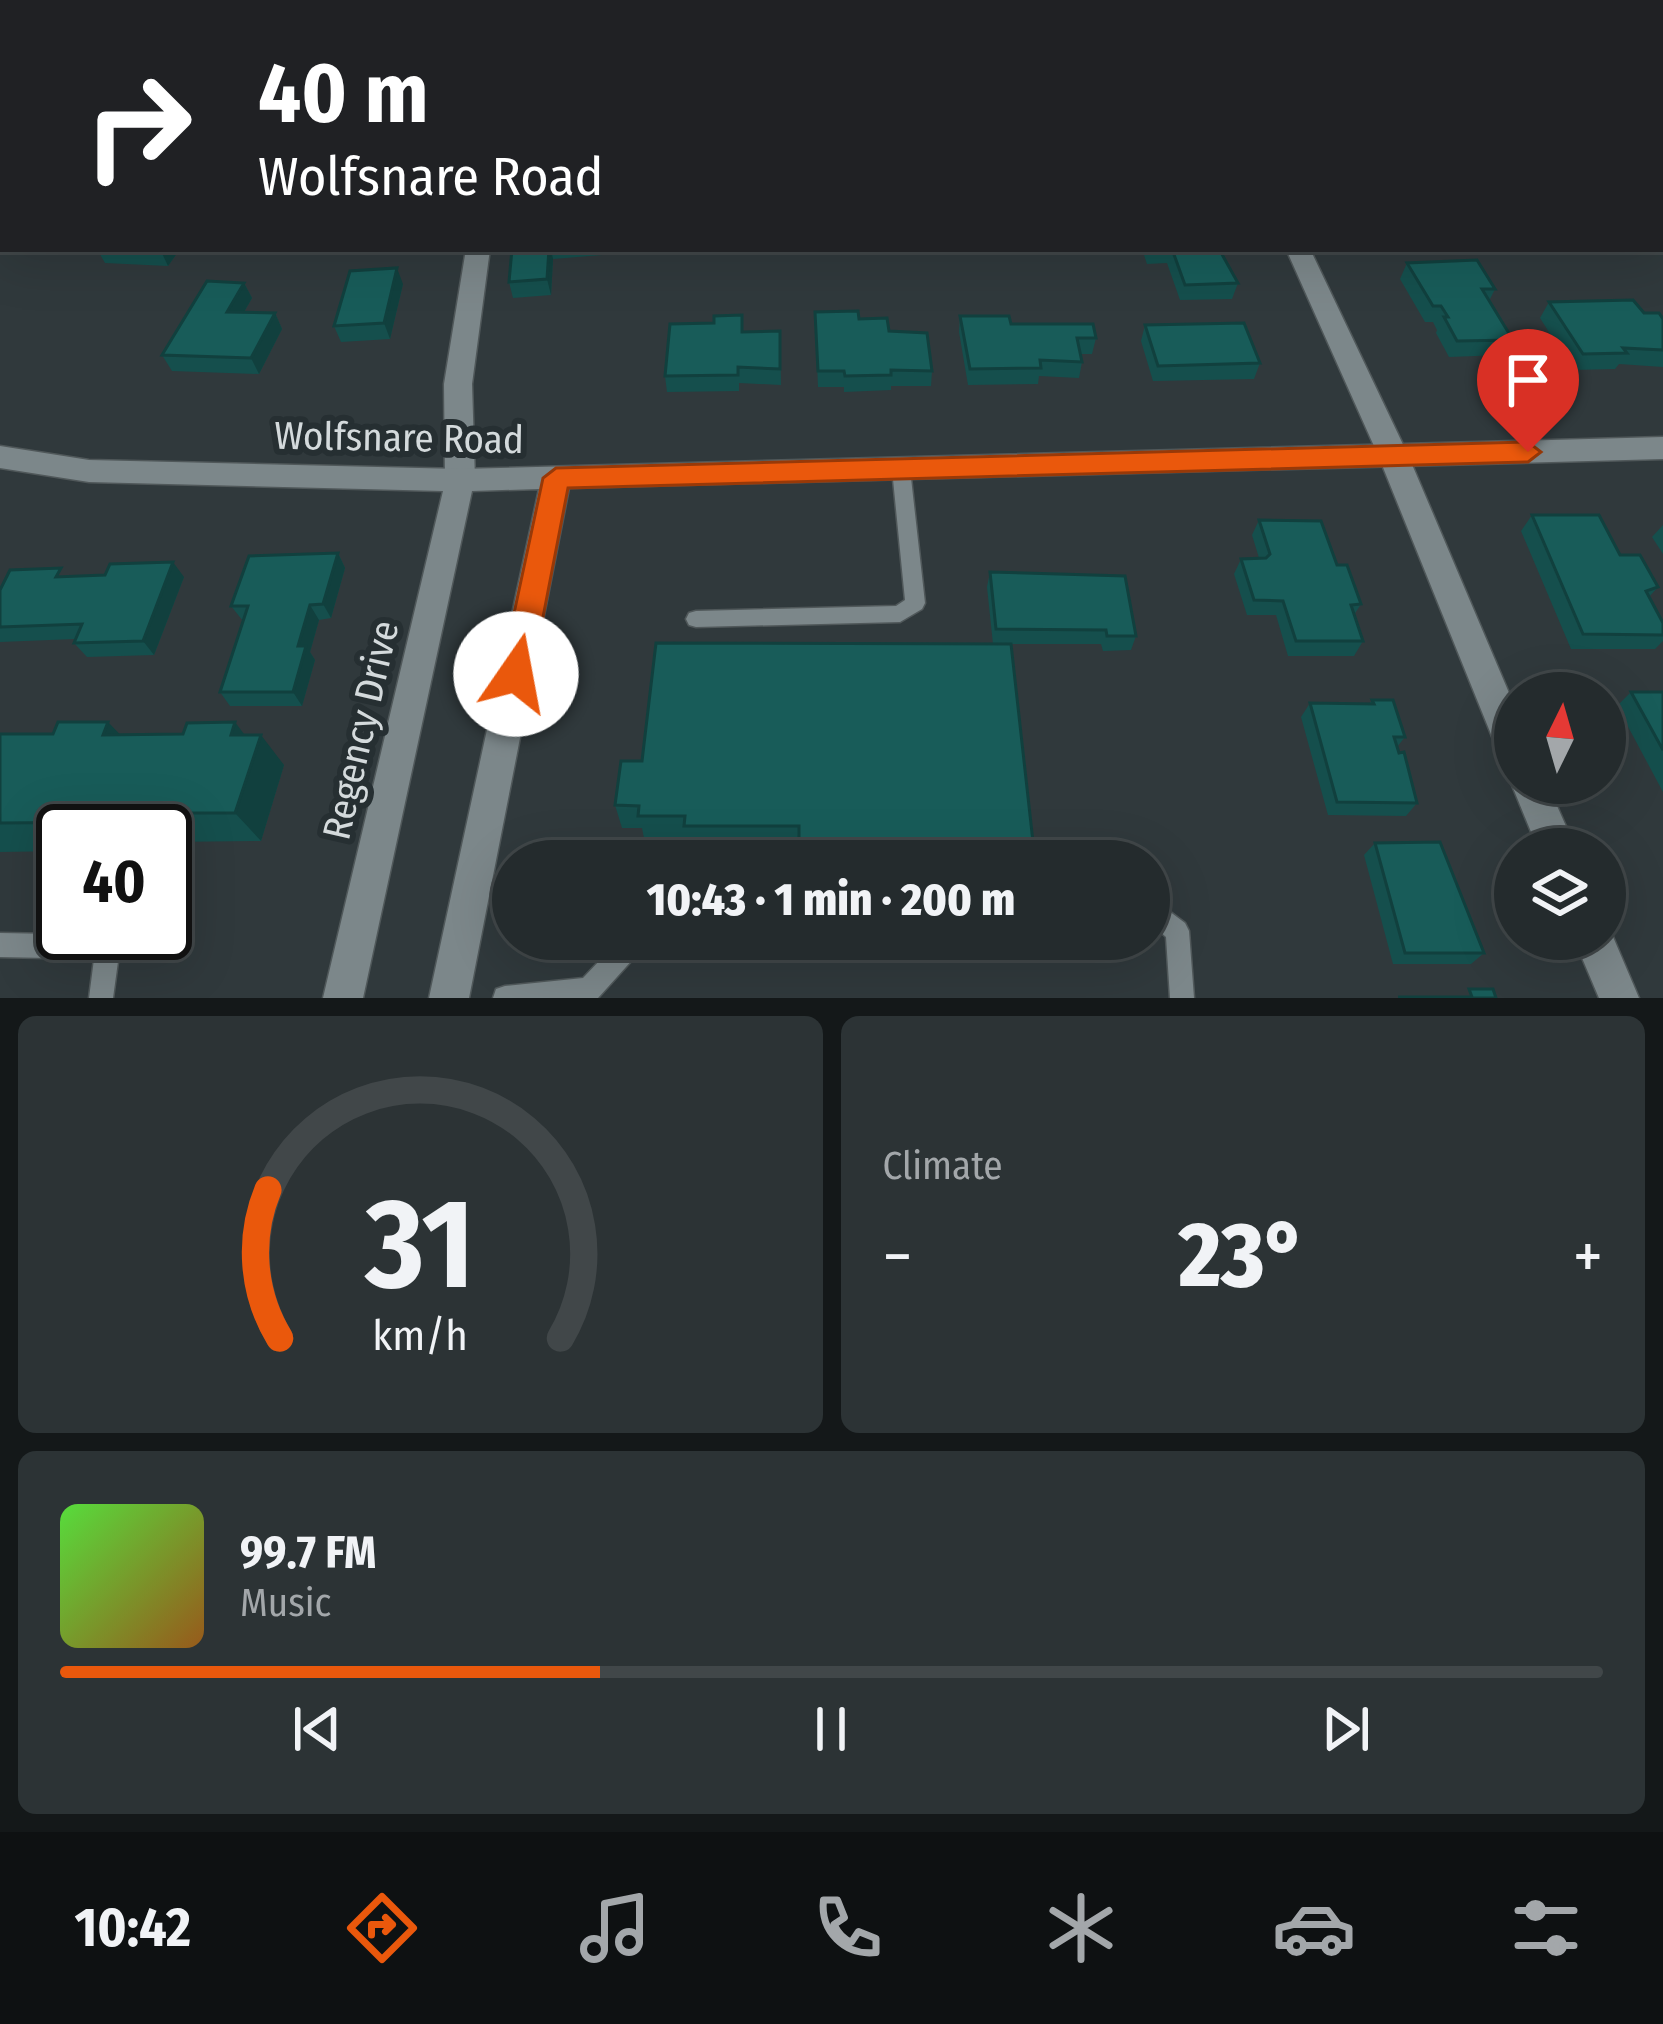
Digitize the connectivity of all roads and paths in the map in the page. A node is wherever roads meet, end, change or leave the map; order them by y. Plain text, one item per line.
1 (478, 252) edge
2 (1299, 252) edge
3 (1663, 448) edge
4 (1393, 455) junction
5 (0, 457) edge
6 (901, 469) junction
7 (556, 478) junction
8 (460, 481) junction
9 (696, 619) dead end
10 (1494, 698) edge
11 (1170, 925) edge
12 (0, 945) edge
13 (619, 960) edge
14 (1603, 960) edge
15 (591, 994) edge
16 (101, 998) edge
17 (344, 998) edge
18 (449, 998) edge
19 (506, 998) edge
20 (1182, 998) edge
21 (1618, 998) edge

1 - 8 street, Regency Drive
2 - 4 street
3 - 4 street, Wolfsnare Road
4 - 6 street, Wolfsnare Road
4 - 10 street
5 - 8 street, Wolfsnare Road
6 - 7 street, Wolfsnare Road
6 - 9 lane
7 - 8 street, Wolfsnare Road
7 - 18 street
8 - 17 street, Regency Drive
11 - 20 lane
12 - 16 lane
13 - 15 lane
14 - 21 street
15 - 19 lane

